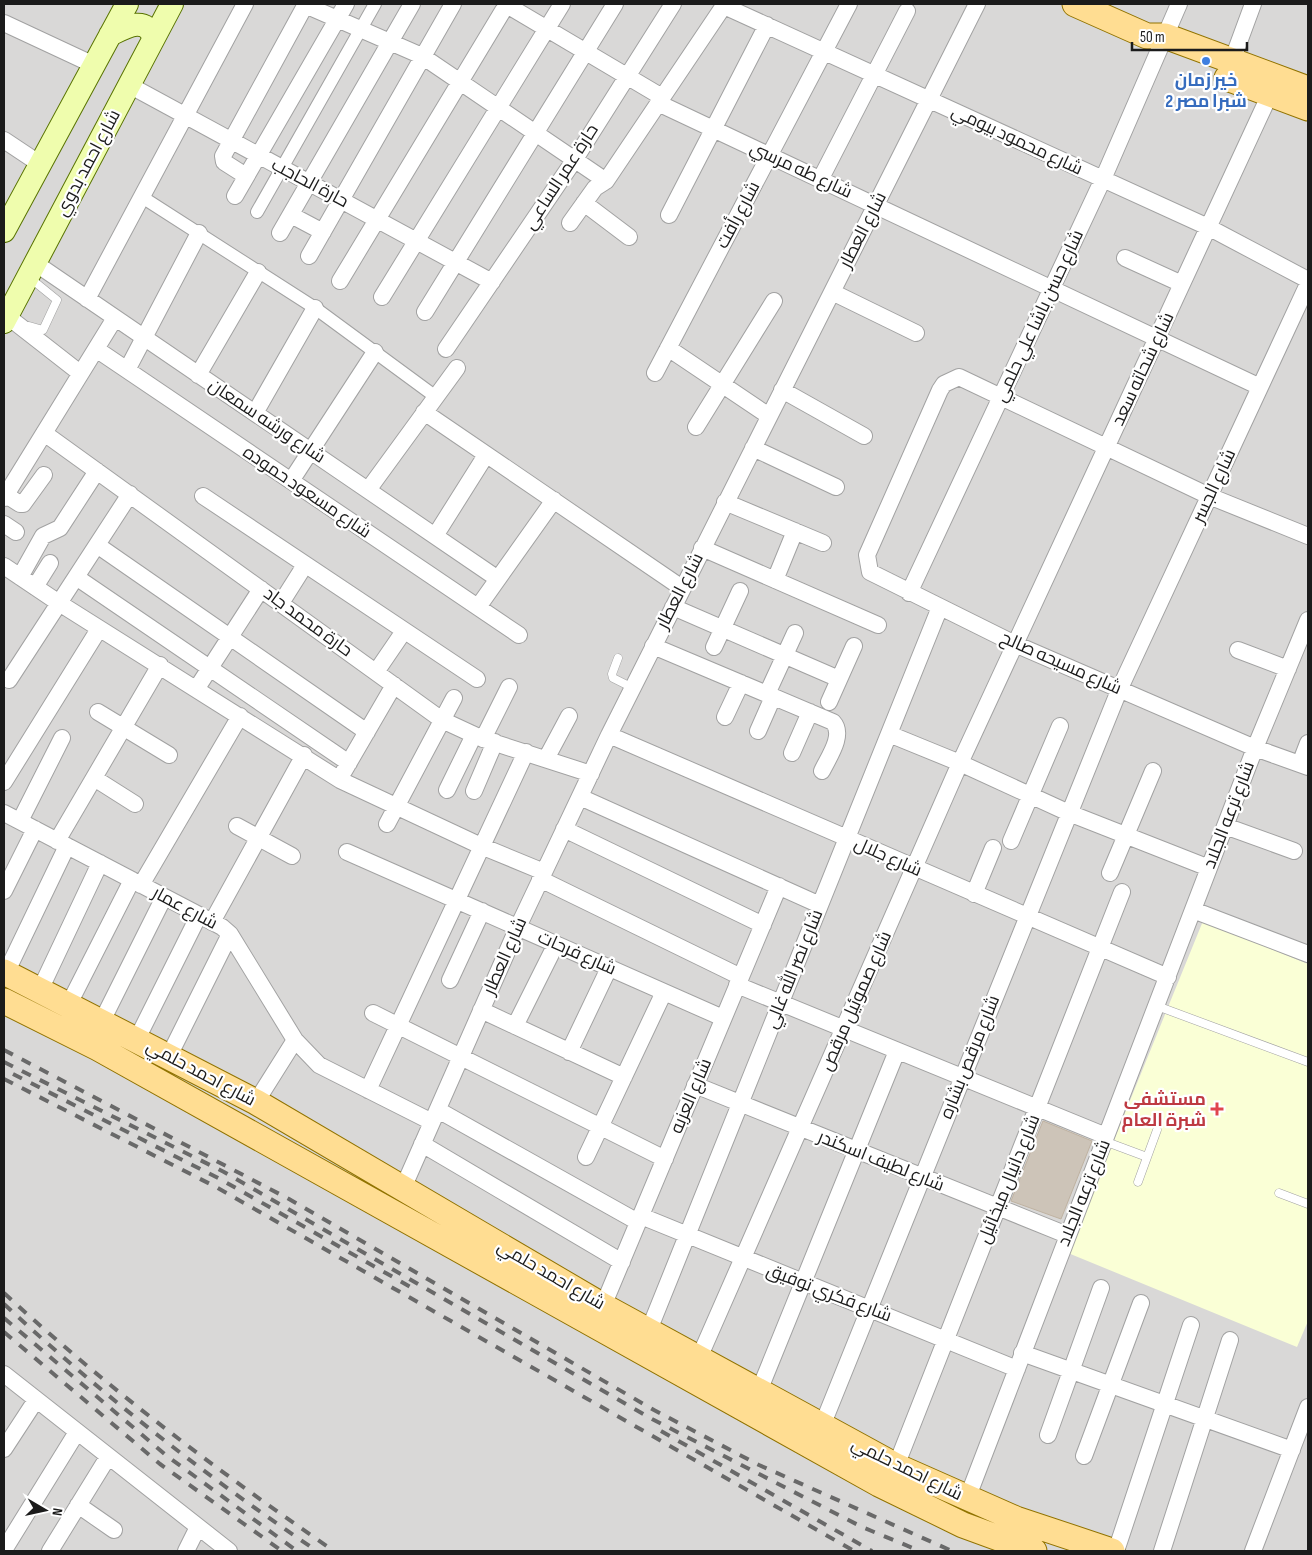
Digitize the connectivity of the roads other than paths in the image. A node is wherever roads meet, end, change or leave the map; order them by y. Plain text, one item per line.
1 (127, 4) edge
2 (172, 4) edge
3 (245, 4) edge
4 (346, 4) edge
5 (375, 4) edge
6 (412, 4) edge
7 (453, 4) edge
8 (506, 4) edge
9 (562, 4) edge
10 (615, 4) edge
11 (673, 4) edge
12 (849, 4) edge
13 (977, 4) edge
14 (1074, 4) edge
15 (1179, 4) edge
16 (1253, 4) edge
17 (306, 5) edge
18 (724, 5) edge
19 (907, 11) dead end
20 (337, 18) junction
21 (4, 23) edge
22 (766, 26) junction
23 (361, 28) junction
24 (547, 28) junction
25 (110, 35) junction
26 (154, 38) junction
27 (391, 41) junction
28 (1157, 41) junction
29 (585, 52) junction
30 (824, 52) junction
31 (422, 56) junction
32 (1232, 61) junction
33 (94, 64) junction
34 (875, 75) junction
35 (627, 76) junction
36 (461, 82) junction
37 (129, 85) junction
38 (1308, 89) edge
39 (1270, 94) junction
40 (660, 100) junction
41 (928, 100) junction
42 (499, 107) junction
43 (1308, 108) edge
44 (185, 115) junction
45 (713, 129) junction
46 (536, 133) junction
47 (4, 140) edge
48 (231, 140) junction
49 (258, 155) junction
50 (770, 156) junction
51 (575, 159) junction
52 (40, 164) junction
53 (282, 168) junction
54 (246, 176) junction
55 (1102, 179) junction
56 (820, 180) junction
57 (606, 181) junction
58 (310, 183) junction
59 (235, 196) dead end
60 (142, 197) junction
61 (341, 200) junction
62 (584, 203) junction
63 (875, 206) junction
64 (257, 212) dead end
65 (291, 215) junction
66 (669, 215) dead end
67 (377, 220) junction
68 (570, 222) dead end
69 (1208, 227) junction
70 (4, 231) edge
71 (323, 232) junction
72 (199, 233) junction
73 (280, 233) dead end
74 (629, 237) dead end
75 (417, 241) junction
76 (309, 256) dead end
77 (1124, 258) dead end
78 (456, 262) junction
79 (31, 270) junction
80 (258, 272) junction
81 (340, 281) dead end
82 (492, 282) junction
83 (1308, 282) edge
84 (1182, 284) junction
85 (1051, 288) junction
86 (832, 292) junction
87 (382, 297) dead end
88 (88, 299) junction
89 (774, 301) dead end
90 (315, 308) junction
91 (425, 312) dead end
92 (115, 318) junction
93 (5, 319) edge
94 (916, 333) dead end
95 (144, 338) junction
96 (1157, 338) junction
97 (668, 348) junction
98 (96, 349) junction
99 (446, 349) dead end
100 (375, 352) junction
101 (457, 368) dead end
102 (127, 370) junction
103 (80, 373) junction
104 (655, 373) dead end
105 (198, 375) junction
106 (722, 384) junction
107 (1260, 387) junction
108 (782, 390) junction
109 (436, 397) junction
110 (1001, 397) junction
111 (424, 412) junction
112 (254, 413) junction
113 (769, 416) junction
114 (696, 427) dead end
115 (44, 432) junction
116 (864, 436) dead end
117 (753, 448) junction
118 (1106, 448) junction
119 (310, 451) junction
120 (486, 454) junction
121 (98, 471) junction
122 (44, 475) dead end
123 (291, 481) junction
124 (836, 487) dead end
125 (368, 490) junction
126 (130, 494) junction
127 (203, 496) dead end
128 (1209, 496) junction
129 (5, 497) edge
130 (554, 500) junction
131 (725, 502) junction
132 (795, 531) junction
133 (435, 536) junction
134 (1308, 536) edge
135 (823, 543) dead end
136 (97, 545) junction
137 (702, 548) junction
138 (50, 563) dead end
139 (306, 565) junction
140 (4, 566) edge
141 (20, 577) junction
142 (76, 577) junction
143 (498, 579) junction
144 (775, 580) junction
145 (35, 587) junction
146 (682, 588) junction
147 (261, 589) junction
148 (740, 591) dead end
149 (909, 593) junction
150 (281, 603) junction
151 (59, 604) junction
152 (478, 607) junction
153 (673, 607) junction
154 (940, 607) junction
155 (1308, 620) edge
156 (878, 626) dead end
157 (100, 629) junction
158 (723, 629) junction
159 (404, 631) junction
160 (795, 633) dead end
161 (519, 634) dead end
162 (230, 638) junction
163 (1015, 644) junction
164 (653, 646) junction
165 (854, 646) dead end
166 (714, 647) dead end
167 (1238, 650) dead end
168 (784, 656) junction
169 (618, 658) dead end
170 (160, 665) junction
171 (210, 668) junction
172 (1288, 669) junction
173 (376, 672) junction
174 (9, 673) edge
175 (477, 679) dead end
176 (839, 679) junction
177 (741, 683) junction
178 (394, 685) junction
179 (509, 687) dead end
180 (197, 688) junction
181 (633, 688) junction
182 (1120, 688) junction
183 (770, 695) junction
184 (454, 698) dead end
185 (829, 702) dead end
186 (98, 712) dead end
187 (810, 712) junction
188 (240, 716) junction
189 (569, 716) dead end
190 (725, 718) dead end
191 (442, 720) junction
192 (1060, 726) dead end
193 (123, 728) junction
194 (758, 731) dead end
195 (367, 732) junction
196 (889, 734) junction
197 (610, 735) junction
198 (62, 738) dead end
199 (484, 739) junction
200 (1308, 743) edge
201 (1255, 748) junction
202 (526, 752) junction
203 (792, 753) dead end
204 (169, 755) dead end
205 (304, 755) junction
206 (546, 759) junction
207 (349, 763) junction
208 (960, 763) junction
209 (1304, 766) edge
210 (822, 771) dead end
211 (1153, 771) dead end
212 (591, 774) junction
213 (94, 778) junction
214 (340, 780) junction
215 (4, 782) edge
216 (447, 790) dead end
217 (474, 791) dead end
218 (1031, 794) junction
219 (580, 797) junction
220 (135, 804) dead end
221 (396, 806) junction
222 (1068, 812) junction
223 (4, 813) edge
224 (387, 824) dead end
225 (28, 825) junction
226 (237, 826) dead end
227 (1225, 826) junction
228 (564, 829) junction
229 (1127, 835) junction
230 (258, 838) junction
231 (846, 839) junction
232 (1011, 841) dead end
233 (62, 843) junction
234 (481, 846) junction
235 (993, 848) dead end
236 (1294, 851) dead end
237 (347, 852) dead end
238 (292, 856) dead end
239 (100, 863) junction
240 (1209, 868) junction
241 (913, 869) junction
242 (1110, 873) dead end
243 (542, 875) junction
244 (136, 882) junction
245 (779, 886) junction
246 (4, 891) edge
247 (1122, 892) dead end
248 (974, 894) junction
249 (164, 897) junction
250 (456, 900) junction
251 (820, 905) junction
252 (1193, 910) junction
253 (482, 911) junction
254 (1027, 917) junction
255 (205, 918) junction
256 (763, 925) junction
257 (518, 927) junction
258 (230, 934) junction
259 (556, 944) junction
260 (1101, 948) junction
261 (1308, 954) edge
262 (609, 968) junction
263 (5, 973) edge
264 (1168, 977) junction
265 (450, 980) dead end
266 (739, 981) junction
267 (40, 990) junction
268 (664, 992) junction
269 (4, 1001) edge
270 (781, 1003) junction
271 (69, 1004) junction
272 (1157, 1006) junction
273 (481, 1010) junction
274 (373, 1013) dead end
275 (723, 1018) junction
276 (106, 1023) junction
277 (398, 1025) junction
278 (515, 1026) junction
279 (843, 1029) junction
280 (136, 1039) junction
281 (295, 1040) junction
282 (98, 1048) junction
283 (897, 1051) junction
284 (569, 1052) junction
285 (169, 1056) junction
286 (461, 1057) junction
287 (1308, 1062) edge
288 (624, 1077) junction
289 (962, 1077) junction
290 (695, 1086) junction
291 (368, 1090) junction
292 (256, 1102) junction
293 (740, 1104) junction
294 (1037, 1108) junction
295 (435, 1116) junction
296 (600, 1126) junction
297 (800, 1128) junction
298 (1157, 1130) dead end
299 (1105, 1139) junction
300 (422, 1144) junction
301 (857, 1151) junction
302 (1147, 1157) junction
303 (586, 1158) dead end
304 (665, 1158) junction
305 (922, 1178) junction
306 (1138, 1182) dead end
307 (403, 1188) junction
308 (1279, 1193) dead end
309 (1308, 1204) edge
310 (997, 1208) junction
311 (640, 1219) junction
312 (687, 1235) junction
313 (1067, 1235) junction
314 (742, 1258) junction
315 (622, 1262) junction
316 (803, 1283) junction
317 (1101, 1288) dead end
318 (1141, 1303) dead end
319 (603, 1306) junction
320 (869, 1308) junction
321 (1191, 1325) dead end
322 (649, 1330) junction
323 (945, 1339) junction
324 (1230, 1340) dead end
325 (699, 1358) junction
326 (1020, 1361) junction
327 (1072, 1371) junction
328 (4, 1374) edge
329 (1110, 1385) junction
330 (759, 1391) junction
331 (36, 1400) junction
332 (1164, 1404) junction
333 (1308, 1407) edge
334 (1204, 1419) junction
335 (822, 1426) junction
336 (77, 1432) junction
337 (1048, 1435) dead end
338 (4, 1449) edge
339 (1292, 1450) junction
340 (1084, 1456) dead end
341 (108, 1457) junction
342 (896, 1466) junction
343 (967, 1499) junction
344 (78, 1505) junction
345 (198, 1527) junction
346 (114, 1530) dead end
347 (4, 1550) edge
348 (50, 1551) edge
349 (186, 1551) edge
350 (229, 1551) edge
351 (1034, 1551) edge
352 (1112, 1551) edge
353 (1116, 1551) edge
354 (1162, 1551) edge
355 (1252, 1551) edge

1 - 25 main road
2 - 26 main road, شارع احمد بدوي
3 - 44 street
4 - 20 street
5 - 23 street
6 - 27 street
7 - 31 street
8 - 24 street, شارع طه مرسي
8 - 36 street
9 - 24 street
10 - 29 street
11 - 35 street, حارة عمر الساعي
12 - 30 street, شارع رأفت
13 - 41 street, شارع العطار
14 - 28 main road
15 - 28 street, شارع حسن باشا علي حلمي
16 - 32 street
17 - 20 street
17 - 48 street
18 - 22 street, شارع محمود بيومي
18 - 40 street
19 - 34 street
20 - 23 street
20 - 49 street
21 - 33 street
22 - 30 street, شارع محمود بيومي
22 - 45 street
23 - 27 street
23 - 53 street
24 - 29 street, شارع طه مرسي
24 - 42 street
25 - 26 main road
25 - 33 main road
26 - 37 main road, شارع احمد بدوي
27 - 31 street
27 - 58 street
28 - 32 main road
28 - 39 main road
28 - 55 street, شارع حسن باشا علي حلمي
29 - 35 street, شارع طه مرسي
29 - 46 street
30 - 34 street, شارع محمود بيومي
30 - 50 street, شارع رأفت
31 - 36 street
31 - 61 street
32 - 38 main road
33 - 52 main road
34 - 41 street, شارع محمود بيومي
34 - 56 street
35 - 40 street, شارع طه مرسي
35 - 51 street, حارة عمر الساعي
36 - 42 street
36 - 67 street
37 - 44 street, حارة الحاجب
37 - 79 main road, شارع احمد بدوي
39 - 43 main road
39 - 69 street, شارع شحاته سعد
40 - 45 street, شارع طه مرسي
40 - 57 street
41 - 55 street, شارع محمود بيومي
41 - 63 street, شارع العطار
42 - 46 street
42 - 75 street
44 - 48 street, حارة الحاجب
44 - 60 street
45 - 50 street, شارع طه مرسي
45 - 66 street
46 - 51 street
46 - 78 street
47 - 52 street
48 - 49 street, حارة الحاجب
48 - 54 street
49 - 53 street, حارة الحاجب
49 - 54 street
50 - 56 street, شارع طه مرسي
50 - 97 street, شارع رأفت
51 - 57 street
51 - 82 street, حارة عمر الساعي
52 - 70 main road
53 - 58 street, حارة الحاجب
53 - 64 street
54 - 59 street
55 - 69 street, شارع محمود بيومي
55 - 85 street, شارع حسن باشا علي حلمي
56 - 63 street, شارع طه مرسي
57 - 62 street
58 - 61 street, حارة الحاجب
58 - 65 street
60 - 72 street
60 - 88 street
61 - 67 street, حارة الحاجب
61 - 71 street
62 - 68 street
62 - 74 street
63 - 85 street, شارع طه مرسي
63 - 86 street, شارع العطار
65 - 71 street
65 - 73 street
67 - 75 street, حارة الحاجب
67 - 81 street
69 - 83 street, شارع محمود بيومي
69 - 84 street, شارع شحاته سعد
71 - 76 street
72 - 80 street
72 - 95 street
75 - 78 street, حارة الحاجب
75 - 87 street
77 - 84 street
78 - 82 street, حارة الحاجب
78 - 91 street
79 - 88 street, شارع ورشه سمعان
79 - 93 main road, شارع احمد بدوي
79 - 93 lane
80 - 90 street
80 - 105 street
82 - 99 street, حارة عمر الساعي
83 - 107 street, شارع الجسر
84 - 96 street, شارع شحاته سعد
85 - 96 street, شارع طه مرسي
85 - 110 street, شارع حسن باشا علي حلمي
86 - 94 street
86 - 108 street, شارع العطار
88 - 92 street, شارع ورشه سمعان
89 - 106 street
90 - 100 street
90 - 112 street
92 - 95 street, شارع ورشه سمعان
92 - 98 street
93 - 103 street
95 - 102 street
95 - 105 street, شارع ورشه سمعان
96 - 107 street, شارع طه مرسي
96 - 118 street, شارع شحاته سعد
97 - 104 street, شارع رأفت
97 - 106 street
98 - 102 street, شارع مسعود حموده
98 - 103 street
100 - 109 street
100 - 119 street
101 - 109 street
102 - 123 street, شارع مسعود حموده
103 - 115 street
105 - 112 street, شارع ورشه سمعان
106 - 113 street
106 - 114 street
107 - 128 street, شارع الجسر
108 - 113 street, شارع العطار
108 - 116 street
109 - 111 street
110 - 118 street
110 - 149 street, شارع حسن باشا علي حلمي
110 - 149 street, شارع مسيحه صالح
111 - 120 street
111 - 125 street
112 - 119 street, شارع ورشه سمعان
113 - 117 street, شارع العطار
115 - 121 street, حارة محمد جاد
115 - 129 street
117 - 124 street
117 - 131 street, شارع العطار
118 - 128 street
118 - 163 street, شارع شحاته سعد
119 - 123 street
119 - 125 street, شارع ورشه سمعان
120 - 130 street
120 - 133 street
121 - 126 street, حارة محمد جاد
121 - 141 street
122 - 129 street
123 - 152 street, شارع مسعود حموده
125 - 133 street, شارع ورشه سمعان
126 - 136 street
126 - 147 street, حارة محمد جاد
127 - 139 street
128 - 134 street
128 - 182 street, شارع الجسر
130 - 143 street
130 - 146 street
131 - 132 street
131 - 137 street, شارع العطار
132 - 135 street
132 - 144 street
133 - 143 street, شارع ورشه سمعان
136 - 142 street
136 - 162 street
137 - 144 street
137 - 146 street, شارع العطار
138 - 145 street
139 - 150 street
139 - 159 street
140 - 141 street
141 - 145 street
142 - 151 street
142 - 171 street
143 - 152 street
144 - 156 street
145 - 151 street
146 - 153 street, شارع العطار
147 - 150 street, حارة محمد جاد
147 - 162 street
148 - 158 street
149 - 154 street, شارع مسيحه صالح
150 - 173 street, حارة محمد جاد
151 - 157 street
151 - 174 street
152 - 161 street, شارع مسعود حموده
153 - 158 street
153 - 164 street, شارع العطار
154 - 163 street, شارع مسيحه صالح
154 - 196 street, شارع نصر الله غالي
155 - 172 street, شارع ترعه الجلاد
157 - 170 street
157 - 215 street
158 - 166 street
158 - 168 street
159 - 173 street
159 - 175 street
160 - 168 street
162 - 171 street
162 - 195 street
163 - 182 street, شارع مسيحه صالح
163 - 208 street, شارع صموئيل مرقص
164 - 177 street
164 - 181 street, شارع العطار
165 - 176 street
167 - 172 street
168 - 176 street
168 - 183 street
169 - 181 lane
170 - 180 street
170 - 193 street
171 - 180 street
171 - 207 street
172 - 201 street, شارع ترعه الجلاد
173 - 178 street, حارة محمد جاد
176 - 185 street
177 - 183 street
177 - 190 street
178 - 191 street, حارة محمد جاد
178 - 195 street
179 - 199 street
180 - 188 street
181 - 197 street, شارع العطار
182 - 201 street, شارع مسيحه صالح
182 - 222 street, شارع مرقص بشاره
183 - 187 street
183 - 194 street
184 - 191 street
186 - 193 street
187 - 203 street
187 - 210 street
188 - 205 street
188 - 244 street
189 - 206 street
191 - 199 street, حارة محمد جاد
191 - 221 street
192 - 218 street
193 - 204 street
193 - 213 street
195 - 207 street
196 - 208 street
196 - 231 street, شارع نصر الله غالي
197 - 212 street, شارع العطار
197 - 231 street, شارع جلال
198 - 225 street
199 - 202 street, حارة محمد جاد
199 - 216 street
199 - 217 street
200 - 209 street
201 - 209 street, شارع مسيحه صالح
201 - 227 street, شارع ترعه الجلاد
202 - 206 street, حارة محمد جاد
202 - 234 street
205 - 214 street
205 - 230 street
206 - 212 street, حارة محمد جاد
207 - 214 street
208 - 218 street
208 - 241 street, شارع صموئيل مرقص
211 - 229 street
212 - 219 street, شارع العطار
213 - 220 street
213 - 233 street
214 - 221 street
218 - 222 street
218 - 232 street
219 - 228 street, شارع العطار
219 - 245 street
221 - 224 street
221 - 234 street
222 - 229 street
222 - 254 street, شارع مرقص بشاره
223 - 225 street, شارع عمار
225 - 233 street, شارع عمار
225 - 246 street
226 - 230 street
227 - 236 street
227 - 240 street, شارع ترعه الجلاد
228 - 243 street, شارع العطار
228 - 256 street
229 - 240 street
229 - 242 street
230 - 238 street
230 - 255 street
231 - 241 street, شارع جلال
231 - 251 street, شارع نصر الله غالي
233 - 239 street, شارع عمار
233 - 263 street
234 - 243 street
234 - 250 street
235 - 248 street
237 - 250 street, شارع فرحات
239 - 244 street, شارع عمار
239 - 267 street
240 - 252 street, شارع ترعه الجلاد
241 - 248 street, شارع جلال
241 - 279 street, شارع صموئيل مرقص
243 - 257 street, شارع العطار
243 - 266 street
244 - 249 street, شارع عمار
244 - 271 street
245 - 251 street
245 - 256 street, شارع العزبه
247 - 260 street, شارع دانيال ميخائيل
248 - 254 street, شارع جلال
249 - 255 street, شارع عمار
249 - 276 street
250 - 253 street, شارع فرحات
250 - 277 street
251 - 270 street, شارع نصر الله غالي
252 - 261 street
252 - 264 street, شارع ترعه الجلاد
253 - 257 street, شارع فرحات
253 - 265 street
254 - 260 street, شارع جلال
254 - 289 street, شارع مرقص بشاره
255 - 258 street, شارع عمار
255 - 280 street
256 - 266 street, شارع العزبه
257 - 259 street, شارع فرحات
257 - 273 street, شارع العطار
258 - 281 street, شارع عمار
258 - 285 street
259 - 262 street, شارع فرحات
259 - 278 street
260 - 264 street, شارع جلال
260 - 294 street, شارع دانيال ميخائيل
262 - 268 street, شارع فرحات
262 - 284 street
263 - 267 main road, شارع احمد حلمي
264 - 272 street, شارع ترعه الجلاد
266 - 270 street
266 - 275 street, شارع العزبه
267 - 271 main road, شارع احمد حلمي
268 - 275 street, شارع فرحات
268 - 288 street
269 - 282 main road, شارع احمد حلمي
270 - 279 street
270 - 293 street, شارع نصر الله غالي
271 - 276 main road, شارع احمد حلمي
272 - 287 lane
272 - 299 street, شارع ترعه الجلاد
273 - 278 street
273 - 286 street, شارع العطار
274 - 277 street
275 - 290 street, شارع العزبه
276 - 280 main road, شارع احمد حلمي
276 - 282 main road
277 - 286 street
277 - 291 street
278 - 284 street
279 - 283 street
279 - 297 street, شارع صموئيل مرقص
280 - 285 main road, شارع احمد حلمي
281 - 291 street, شارع عمار
281 - 292 street
282 - 351 main road, شارع احمد حلمي
283 - 289 street
283 - 301 street
284 - 288 street
285 - 292 main road, شارع احمد حلمي
286 - 295 street, شارع العطار
286 - 296 street
288 - 296 street
289 - 294 street
289 - 305 street, شارع مرقص بشاره
290 - 293 street, شارع لطيف اسكندر
290 - 304 street, شارع العزبه
291 - 295 street, شارع عمار
292 - 307 main road, شارع احمد حلمي
293 - 297 street, شارع لطيف اسكندر
293 - 312 street, شارع نصر الله غالي
294 - 299 street
294 - 310 street, شارع دانيال ميخائيل
295 - 300 street, شارع العطار
295 - 311 street, شارع فكري توفيق
296 - 303 street
296 - 304 street
297 - 301 street, شارع لطيف اسكندر
297 - 314 street, شارع صموئيل مرقص
298 - 302 lane
299 - 302 lane
299 - 313 street, شارع ترعه الجلاد
300 - 307 street, شارع العطار
300 - 315 street
301 - 305 street, شارع لطيف اسكندر
301 - 316 street
302 - 306 lane
304 - 311 street, شارع العزبه
305 - 310 street, شارع لطيف اسكندر
305 - 320 street, شارع مرقص بشاره
307 - 319 main road, شارع احمد حلمي
308 - 309 lane
310 - 313 street, شارع لطيف اسكندر
310 - 323 street, شارع دانيال ميخائيل
311 - 312 street, شارع فكري توفيق
311 - 315 street, شارع العزبه
312 - 314 street, شارع فكري توفيق
312 - 322 street, شارع نصر الله غالي
313 - 326 street, شارع ترعه الجلاد
314 - 316 street, شارع فكري توفيق
314 - 325 street, شارع صموئيل مرقص
315 - 319 street, شارع العزبه
316 - 320 street, شارع فكري توفيق
316 - 330 street
317 - 327 street
318 - 329 street
319 - 322 main road, شارع احمد حلمي
320 - 323 street, شارع فكري توفيق
320 - 335 street, شارع مرقص بشاره
321 - 332 street
322 - 325 main road, شارع احمد حلمي
323 - 326 street, شارع فكري توفيق
323 - 342 street, شارع دانيال ميخائيل
324 - 334 street
325 - 330 main road, شارع احمد حلمي
326 - 327 street, شارع فكري توفيق
326 - 343 street, شارع ترعه الجلاد
327 - 329 street, شارع فكري توفيق
327 - 337 street
328 - 331 street
329 - 332 street, شارع فكري توفيق
329 - 340 street
330 - 335 main road, شارع احمد حلمي
331 - 336 street
331 - 338 street
332 - 334 street, شارع فكري توفيق
332 - 353 street
333 - 339 street
334 - 339 street, شارع فكري توفيق
334 - 354 street
335 - 342 main road, شارع احمد حلمي
336 - 341 street
336 - 347 street
339 - 355 street
341 - 344 street
341 - 345 street
342 - 343 main road, شارع احمد حلمي
343 - 352 main road, شارع احمد حلمي
344 - 346 street
344 - 348 street
345 - 349 street
345 - 350 street

